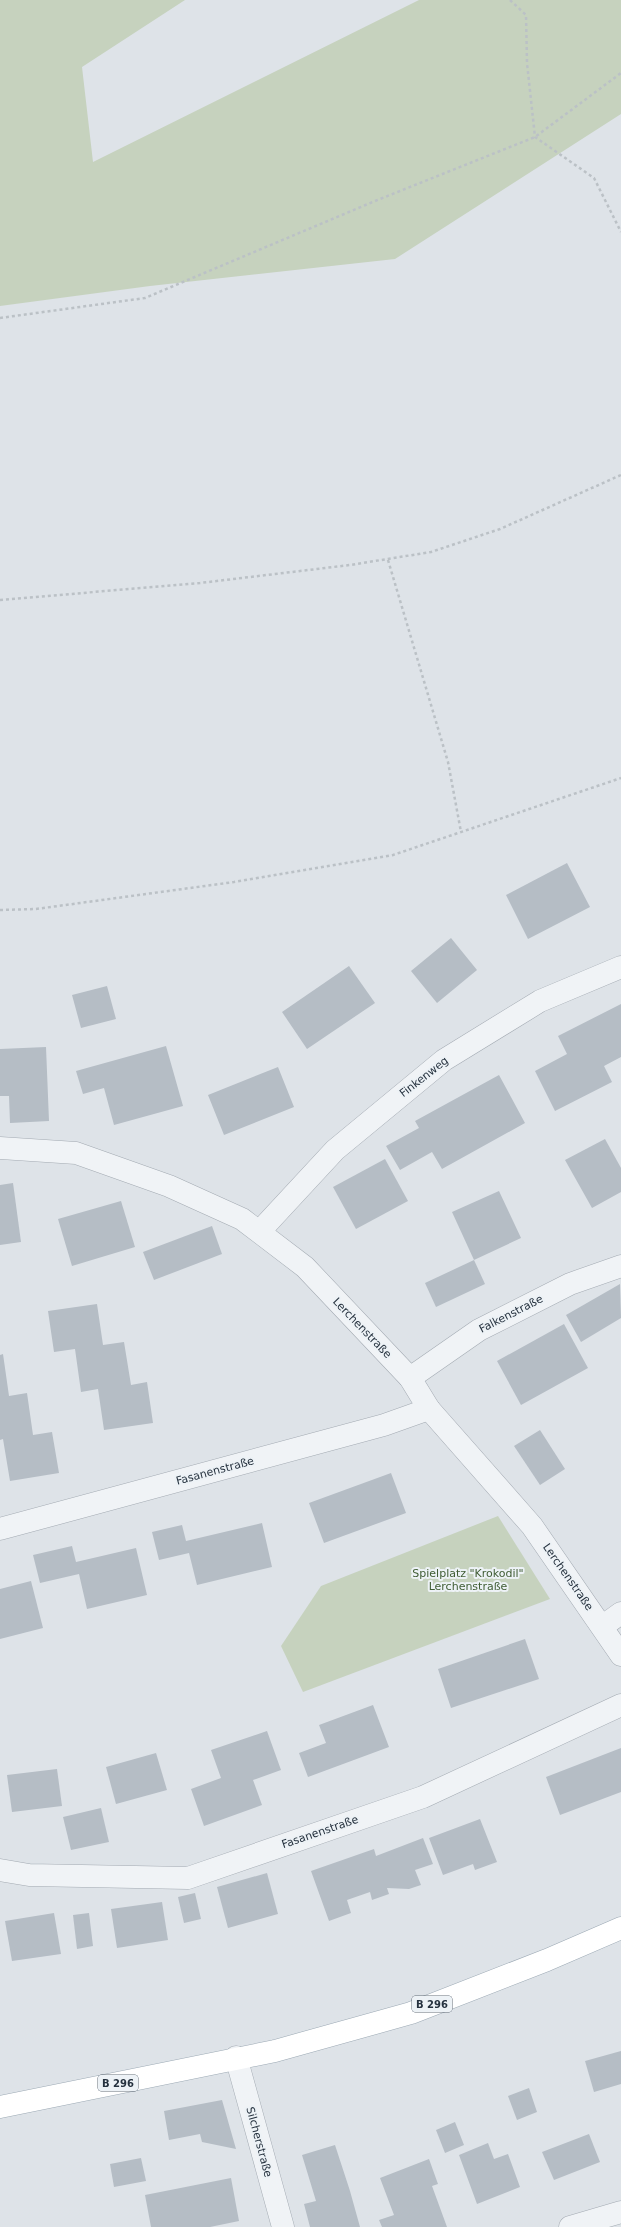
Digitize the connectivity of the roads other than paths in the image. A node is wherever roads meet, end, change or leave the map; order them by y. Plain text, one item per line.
1 (621, 967) edge
2 (0, 1148) edge
3 (260, 1231) junction
4 (621, 1266) edge
5 (410, 1378) junction
6 (430, 1409) junction
7 (0, 1529) edge
8 (621, 1613) edge
9 (603, 1626) junction
10 (621, 1655) edge
11 (621, 1705) edge
12 (0, 1870) edge
13 (621, 1928) edge
14 (236, 2057) junction
15 (0, 2107) edge
16 (621, 2212) edge
17 (283, 2227) edge
18 (570, 2227) edge

1 - 3 street, Finkenweg
2 - 3 street, Lerchenstraße
3 - 5 street, Lerchenstraße
4 - 5 street, Falkenstraße
5 - 6 street, Lerchenstraße
6 - 7 street, Fasanenstraße
6 - 9 street, Lerchenstraße
8 - 9 street
9 - 10 street, Lerchenstraße
11 - 12 street, Fasanenstraße
13 - 14 main road, B 296
14 - 15 main road, B 296
14 - 17 street, Silcherstraße
16 - 18 street

